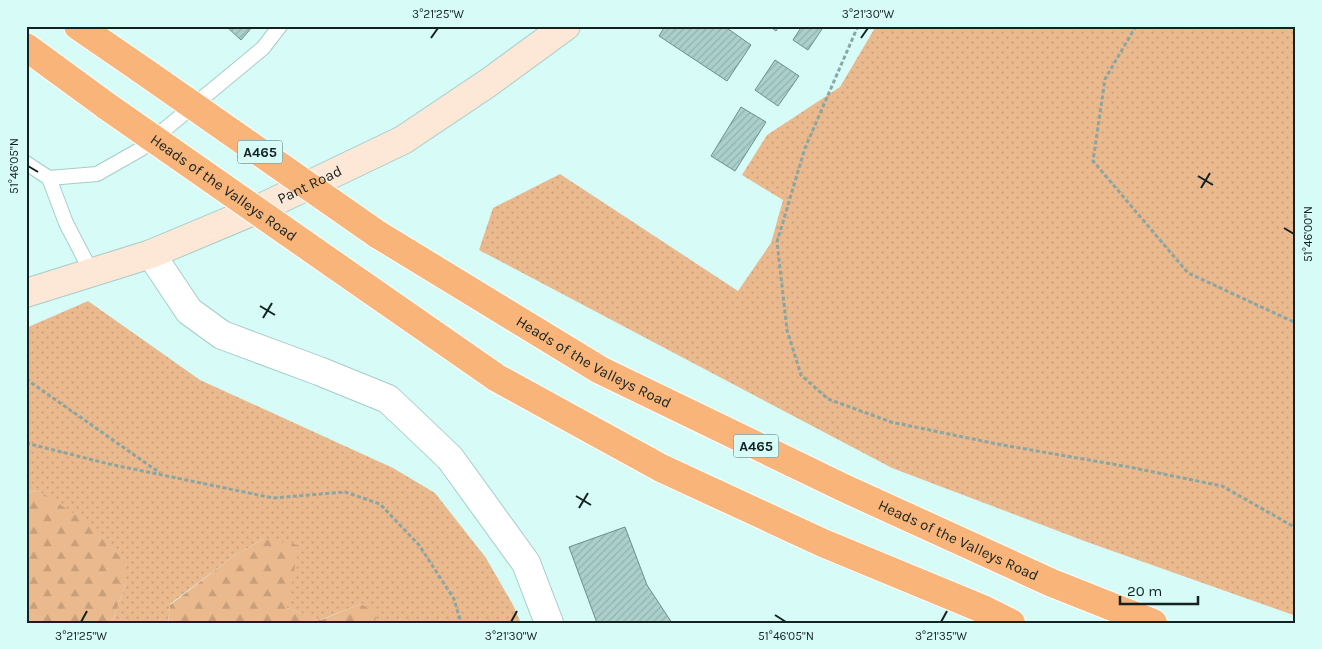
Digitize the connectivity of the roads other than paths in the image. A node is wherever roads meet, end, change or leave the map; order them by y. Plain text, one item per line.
1 (78, 26) edge
2 (280, 26) edge
3 (566, 26) edge
4 (26, 47) edge
5 (26, 163) edge
6 (49, 178) junction
7 (151, 254) junction
8 (92, 274) junction
9 (26, 293) edge
10 (549, 623) edge
11 (1011, 623) edge
12 (1153, 623) edge

1 - 12 highway, Heads of the Valleys Road / A465, bridge
2 - 6 lane
3 - 7 street, Pant Road
4 - 11 highway, Heads of the Valleys Road, bridge
5 - 6 lane
6 - 8 lane
7 - 8 street, Pant Road
7 - 10 street
8 - 9 street, Pant Road

